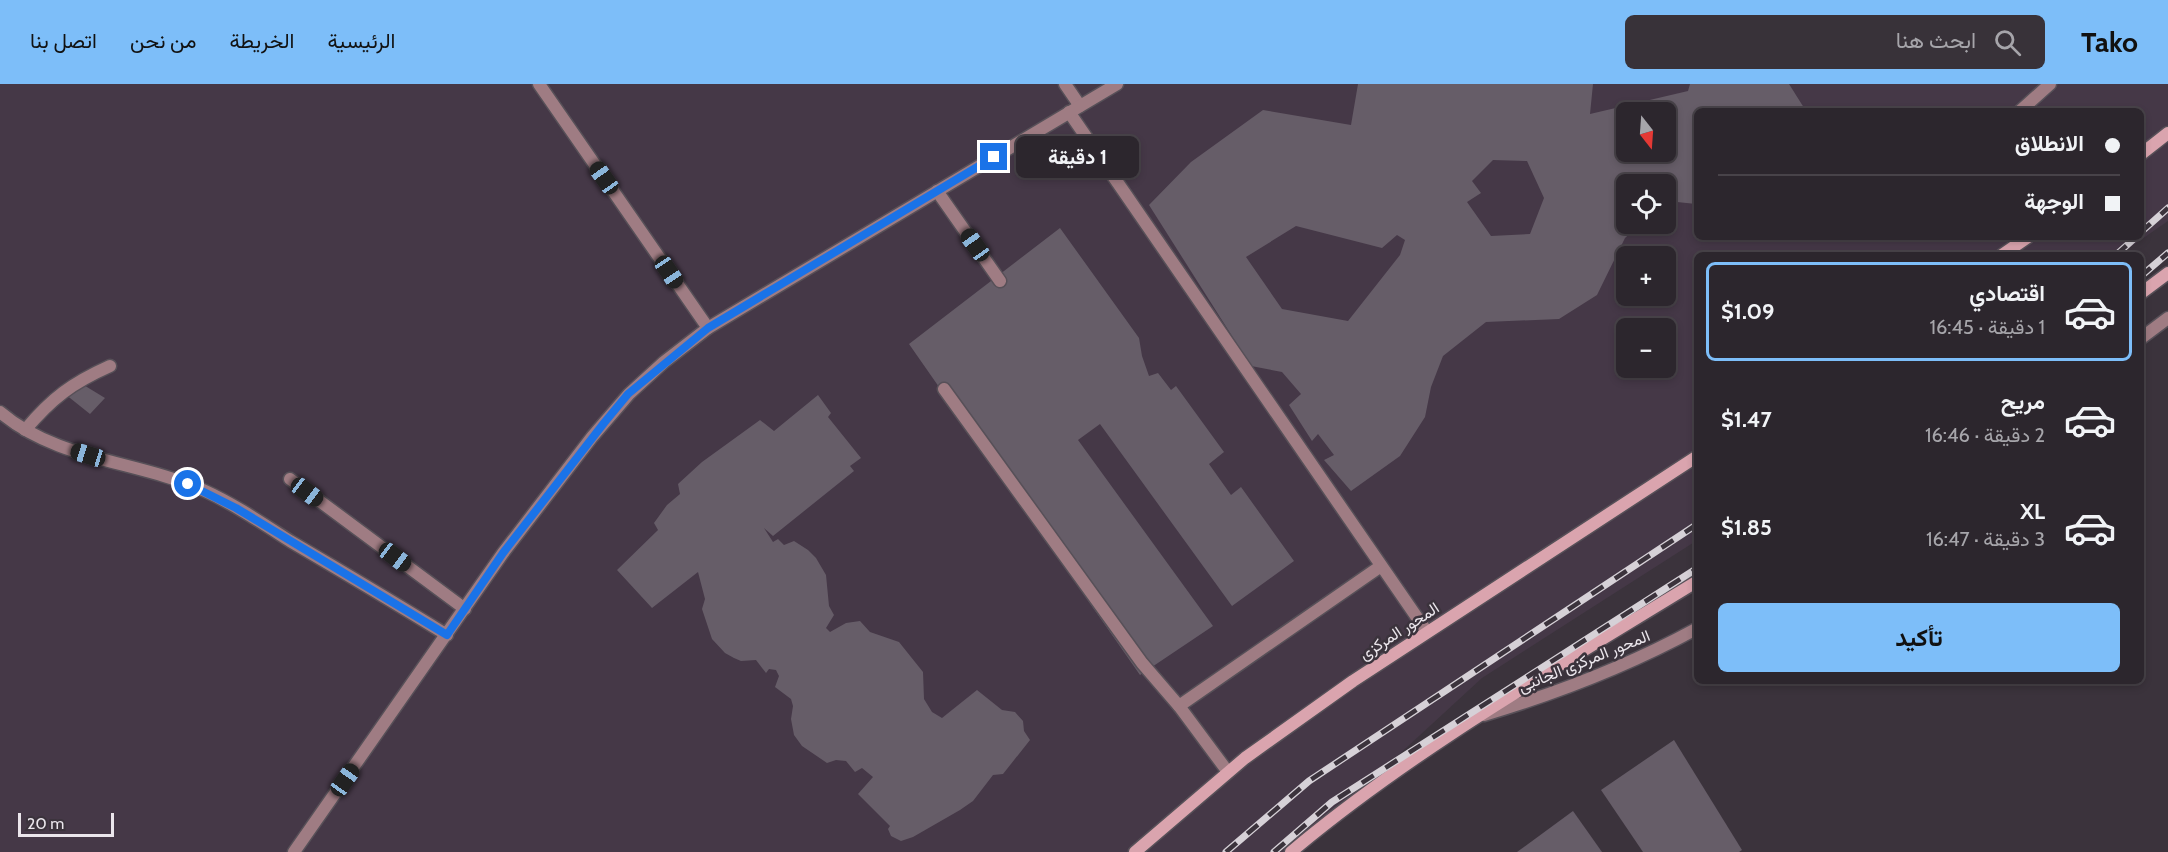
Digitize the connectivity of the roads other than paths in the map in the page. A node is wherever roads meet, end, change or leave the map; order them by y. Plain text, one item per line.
1 (539, 84) edge
2 (1065, 84) edge
3 (1117, 84) edge
4 (2050, 84) edge
5 (1080, 106) junction
6 (2023, 108) edge
7 (1069, 112) junction
8 (2168, 133) edge
9 (2144, 152) edge
10 (937, 191) junction
11 (2024, 240) edge
12 (2006, 252) edge
13 (2168, 273) edge
14 (1000, 281) dead end
15 (2144, 291) edge
16 (2168, 318) edge
17 (708, 328) junction
18 (2144, 336) edge
19 (110, 366) dead end
20 (944, 389) dead end
21 (0, 412) edge
22 (26, 430) junction
23 (1694, 458) edge
24 (290, 478) dead end
25 (1381, 566) junction
26 (1694, 583) edge
27 (465, 609) junction
28 (1694, 630) edge
29 (1427, 632) junction
30 (447, 635) junction
31 (1179, 706) junction
32 (1480, 716) junction
33 (1228, 772) junction
34 (294, 852) edge
35 (1135, 852) edge
36 (1291, 852) edge

1 - 17 street
2 - 5 street
3 - 5 street
4 - 6 street
5 - 7 street
7 - 10 street
7 - 25 street
8 - 9 main road
10 - 14 street
10 - 17 street
11 - 12 main road
13 - 15 main road
16 - 18 street
17 - 27 street
19 - 22 street
20 - 31 street
21 - 22 street
22 - 30 street
23 - 29 main road, المحور المركزى
24 - 27 street
25 - 29 street
25 - 31 street
26 - 32 main road
27 - 30 street
28 - 32 street, المحور المركزى الجانبى
29 - 33 main road, المحور المركزى
30 - 34 street
31 - 33 street
32 - 36 main road
33 - 35 main road, المحور المركزى

